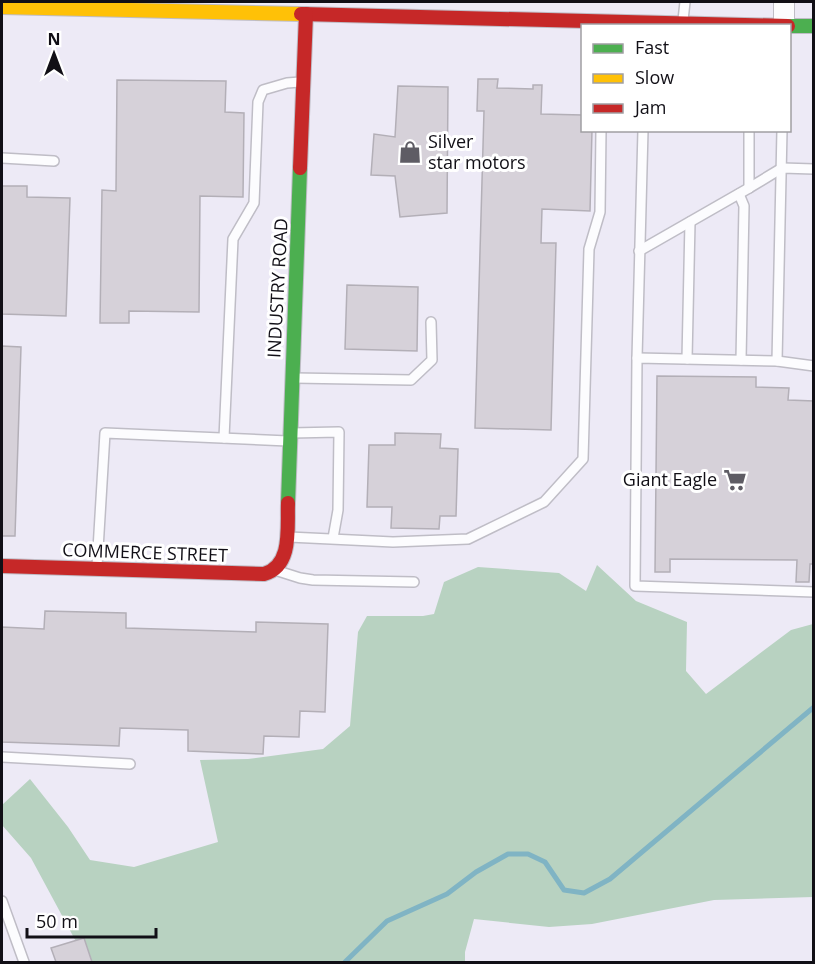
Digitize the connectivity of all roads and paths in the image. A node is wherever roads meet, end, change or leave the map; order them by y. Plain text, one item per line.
1 (685, 2) edge
2 (784, 2) edge
3 (116, 6) edge
4 (2, 7) edge
5 (286, 8) edge
6 (306, 14) junction
7 (584, 23) edge
8 (683, 23) junction
9 (735, 24) edge
10 (787, 24) edge
11 (791, 25) edge
12 (813, 26) edge
13 (304, 81) junction
14 (601, 132) edge
15 (643, 132) edge
16 (748, 132) edge
17 (782, 132) edge
18 (2, 158) edge
19 (54, 161) dead end
20 (782, 168) junction
21 (813, 169) edge
22 (749, 188) junction
23 (739, 194) junction
24 (690, 222) junction
25 (639, 251) junction
26 (431, 322) dead end
27 (637, 358) junction
28 (687, 359) junction
29 (741, 360) junction
30 (777, 361) junction
31 (813, 366) edge
32 (291, 378) junction
33 (290, 437) junction
34 (224, 438) junction
35 (286, 536) junction
36 (333, 538) junction
37 (2, 566) edge
38 (279, 566) junction
39 (97, 569) junction
40 (414, 582) dead end
41 (813, 592) edge
42 (2, 757) edge
43 (130, 764) dead end
44 (2, 901) edge
45 (24, 963) edge

1 - 8 lane
2 - 10 street
3 - 4 street
3 - 5 street
5 - 6 street
6 - 7 street
6 - 13 street, INDUSTRY ROAD
7 - 8 street
8 - 9 street
11 - 12 street
13 - 32 street, INDUSTRY ROAD
13 - 34 lane
14 - 36 lane
15 - 25 lane
16 - 22 lane
17 - 20 lane
18 - 19 lane
20 - 21 lane
20 - 22 lane
20 - 30 lane
22 - 23 lane
23 - 24 lane
23 - 29 lane
24 - 25 lane
24 - 28 lane
25 - 27 lane
26 - 32 lane
27 - 28 lane
27 - 41 lane
28 - 29 lane
29 - 30 lane
30 - 31 lane
32 - 33 street, INDUSTRY ROAD
33 - 34 lane
33 - 35 street, INDUSTRY ROAD
33 - 36 lane
34 - 39 lane
35 - 36 lane
35 - 38 street, INDUSTRY ROAD
37 - 39 street, COMMERCE STREET
38 - 39 street, COMMERCE STREET
38 - 40 lane
42 - 43 lane
44 - 45 lane

